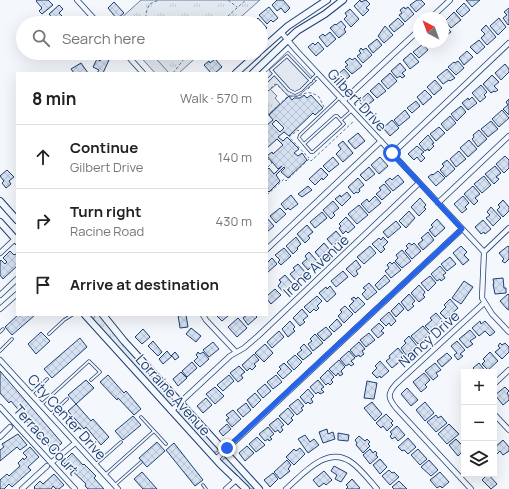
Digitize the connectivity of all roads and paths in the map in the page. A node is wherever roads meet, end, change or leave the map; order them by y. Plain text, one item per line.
1 (77, 0) edge
2 (159, 0) edge
3 (228, 0) edge
4 (246, 0) edge
5 (327, 0) edge
6 (343, 0) edge
7 (450, 0) edge
8 (237, 8) junction
9 (437, 12) edge
10 (92, 16) edge
11 (146, 16) edge
12 (228, 16) edge
13 (281, 32) junction
14 (413, 35) edge
15 (287, 40) junction
16 (509, 43) edge
17 (268, 44) edge
18 (268, 58) edge
19 (131, 60) edge
20 (183, 60) edge
21 (250, 60) edge
22 (266, 60) edge
23 (142, 72) edge
24 (174, 72) edge
25 (237, 72) edge
26 (254, 72) edge
27 (274, 74) junction
28 (318, 74) junction
29 (268, 80) edge
30 (317, 80) dead end
31 (310, 81) junction
32 (303, 93) dead end
33 (288, 96) dead end
34 (342, 99) junction
35 (352, 110) junction
36 (268, 115) edge
37 (341, 120) junction
38 (354, 121) dead end
39 (509, 136) edge
40 (381, 142) junction
41 (304, 144) junction
42 (392, 153) junction
43 (268, 159) edge
44 (268, 167) edge
45 (419, 183) junction
46 (268, 194) edge
47 (0, 202) edge
48 (438, 203) junction
49 (16, 219) edge
50 (0, 222) edge
51 (462, 229) junction
52 (509, 229) edge
53 (16, 240) edge
54 (268, 248) edge
55 (484, 252) junction
56 (0, 253) edge
57 (16, 280) edge
58 (0, 295) edge
59 (16, 295) edge
60 (484, 303) junction
61 (0, 309) edge
62 (70, 316) edge
63 (87, 316) edge
64 (104, 316) edge
65 (204, 316) edge
66 (3, 329) dead end
67 (0, 332) edge
68 (509, 332) edge
69 (49, 334) dead end
70 (12, 340) dead end
71 (0, 351) edge
72 (236, 352) junction
73 (0, 361) edge
74 (509, 370) edge
75 (47, 379) dead end
76 (91, 380) dead end
77 (497, 381) edge
78 (31, 394) junction
79 (67, 399) dead end
80 (180, 403) junction
81 (41, 405) junction
82 (0, 407) edge
83 (171, 411) junction
84 (50, 415) junction
85 (141, 416) dead end
86 (497, 417) edge
87 (10, 427) dead end
88 (509, 430) edge
89 (154, 431) junction
90 (0, 437) edge
91 (121, 442) dead end
92 (75, 443) junction
93 (166, 444) dead end
94 (224, 451) junction
95 (216, 459) junction
96 (141, 462) dead end
97 (49, 464) junction
98 (95, 465) junction
99 (105, 475) junction
100 (237, 479) junction
101 (203, 485) dead end
102 (116, 487) edge
103 (22, 489) edge
104 (75, 489) edge
105 (206, 489) edge
106 (226, 489) edge
107 (246, 489) edge
108 (259, 489) edge
109 (286, 489) edge
110 (377, 489) edge
111 (471, 489) edge

1 - 10 street
2 - 11 path
3 - 8 path
4 - 8 path
5 - 13 street
6 - 15 street
7 - 9 street
8 - 12 path
13 - 15 street, Gilbert Drive
13 - 17 street
14 - 34 street
15 - 18 street
15 - 28 street, Gilbert Drive
16 - 42 street
19 - 23 street
20 - 24 path
21 - 25 street
22 - 26 street
27 - 29 lane
27 - 31 lane
27 - 31 lane
28 - 31 lane
28 - 34 street, Gilbert Drive
30 - 32 path
33 - 36 path
34 - 35 street, Gilbert Drive
34 - 41 lane
35 - 37 lane
35 - 40 street, Gilbert Drive
37 - 41 lane
37 - 41 lane
38 - 46 path
39 - 48 street
40 - 42 street, Gilbert Drive
40 - 54 street
42 - 45 street, Gilbert Drive
43 - 44 path
45 - 48 street, Gilbert Drive
45 - 72 street, Irene Avenue
47 - 49 street
48 - 51 street, Gilbert Drive
50 - 53 street
51 - 55 street, Gilbert Drive
51 - 94 street
52 - 55 street
53 - 56 street
55 - 60 street
57 - 58 street
59 - 61 street
60 - 68 street
60 - 111 street, Nancy Drive
62 - 69 lane
63 - 83 street, Lorraine Avenue
64 - 80 street, Lorraine Avenue
65 - 72 street
66 - 67 lane
70 - 71 lane
72 - 80 street, Irene Avenue
73 - 78 street, City Center Drive
74 - 77 street
75 - 78 lane
76 - 81 lane
78 - 81 street, City Center Drive
79 - 84 lane
80 - 83 street, Irene Avenue
80 - 94 street, Lorraine Avenue
81 - 84 street, City Center Drive
82 - 97 street, Terrace Court
83 - 95 street, Lorraine Avenue
84 - 92 street, City Center Drive
85 - 89 lane
86 - 88 street
87 - 90 street
89 - 93 lane
89 - 99 lane
91 - 98 lane
92 - 97 street
92 - 98 street, City Center Drive
94 - 95 street
94 - 108 street, Lorraine Avenue
95 - 100 street, Lorraine Avenue
96 - 102 lane
97 - 103 street
97 - 104 street, Terrace Court
98 - 99 street, City Center Drive
99 - 102 street, City Center Drive
100 - 106 street
100 - 107 street, Lorraine Avenue
101 - 105 lane
109 - 110 street

